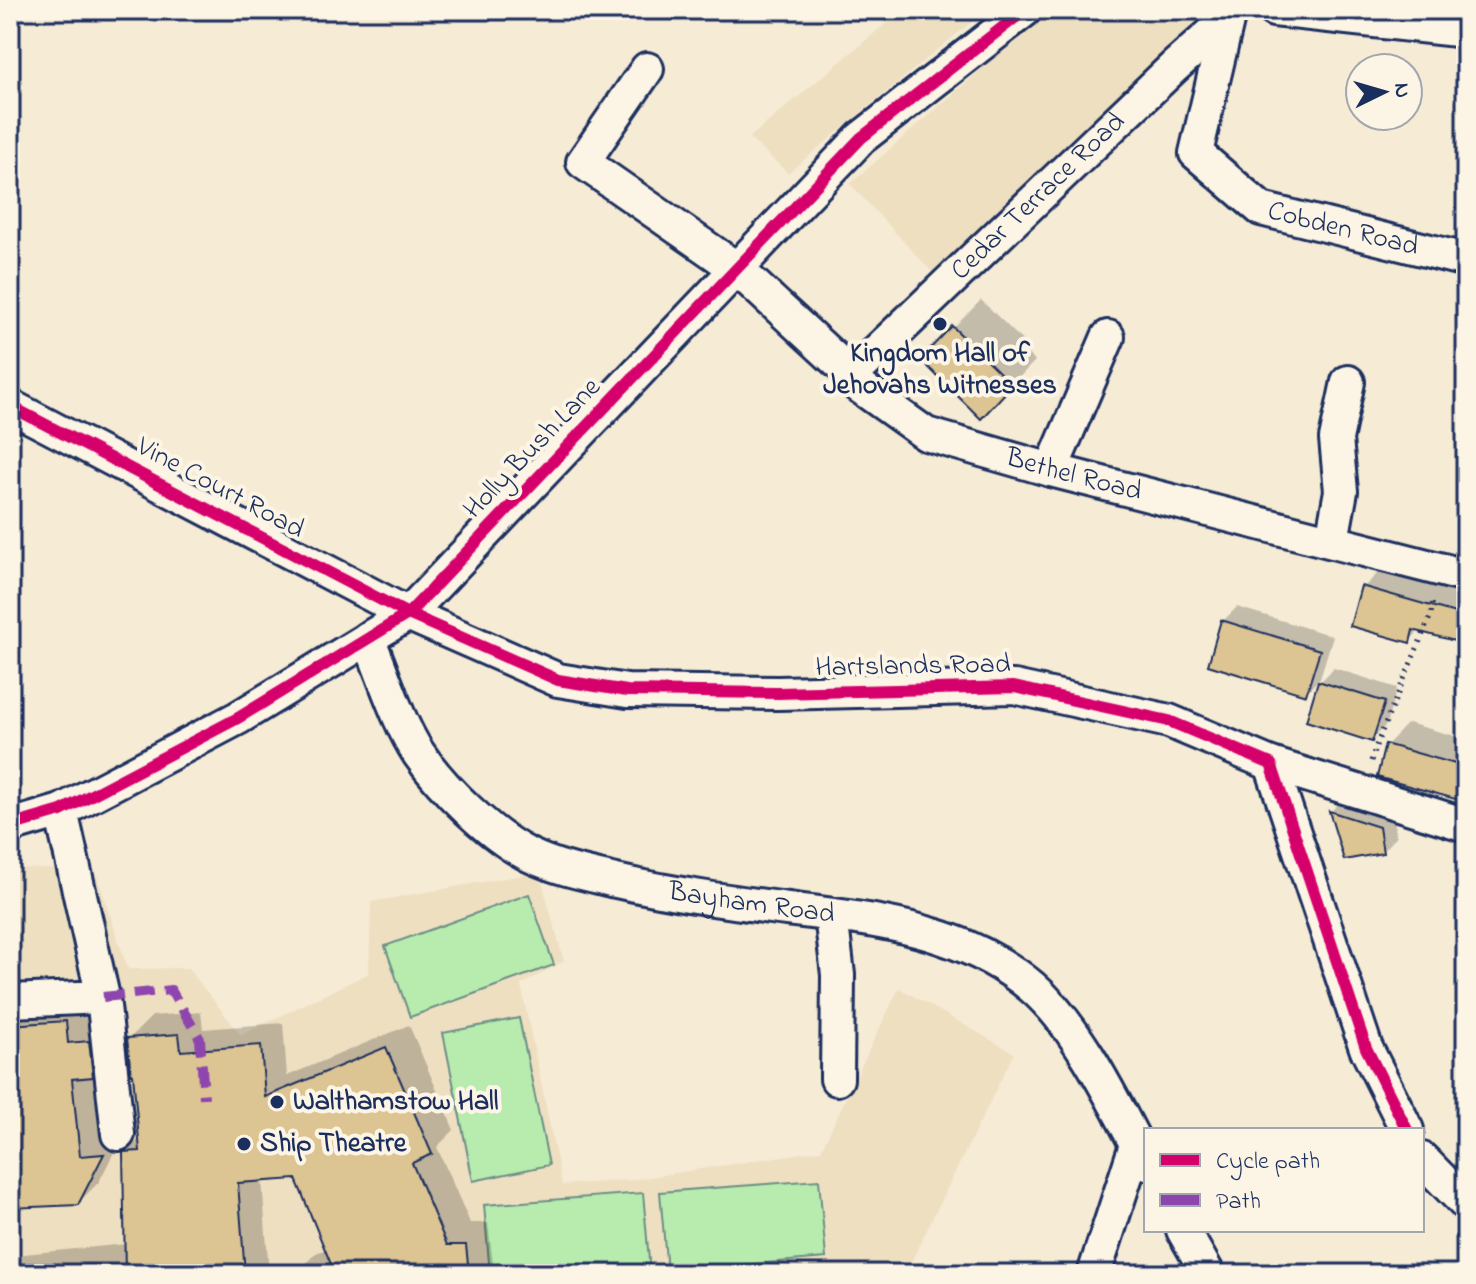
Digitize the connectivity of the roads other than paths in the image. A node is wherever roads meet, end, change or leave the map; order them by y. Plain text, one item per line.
1 (1025, 10) edge
2 (1274, 10) edge
3 (1229, 16) edge
4 (1466, 31) edge
5 (647, 69) dead end
6 (1466, 260) edge
7 (737, 269) junction
8 (1108, 337) dead end
9 (852, 375) junction
10 (1348, 382) dead end
11 (10, 406) edge
12 (1051, 470) junction
13 (1332, 540) junction
14 (1452, 572) edge
15 (408, 614) junction
16 (368, 638) junction
17 (1271, 764) junction
18 (61, 811) junction
19 (1466, 825) edge
20 (10, 826) edge
21 (831, 915) junction
22 (103, 997) junction
23 (10, 1001) edge
24 (837, 1079) dead end
25 (1406, 1128) edge
26 (118, 1134) dead end
27 (1141, 1154) edge
28 (1424, 1161) edge
29 (1466, 1204) edge
30 (1184, 1232) edge
31 (1094, 1274) edge
32 (1208, 1274) edge

1 - 7 street, Holly Bush Lane
2 - 4 street
3 - 6 street, Cobden Road
3 - 9 street, Cedar Terrace Road
5 - 7 street, Bethel Road
7 - 9 street, Bethel Road
7 - 15 street, Holly Bush Lane
8 - 12 street
9 - 12 street, Bethel Road
10 - 13 street
11 - 15 street, Vine Court Road
12 - 13 street, Bethel Road
13 - 14 street, Bethel Road
15 - 16 street, Holly Bush Lane
15 - 17 street, Hartslands Road
16 - 18 street, Holly Bush Lane
16 - 21 street, Bayham Road
17 - 19 street, Hartslands Road
17 - 25 street
18 - 20 street, Holly Bush Lane
18 - 22 street
21 - 24 street
21 - 27 street, Bayham Road
22 - 23 street
22 - 26 street
27 - 31 street
28 - 29 street
30 - 32 street

